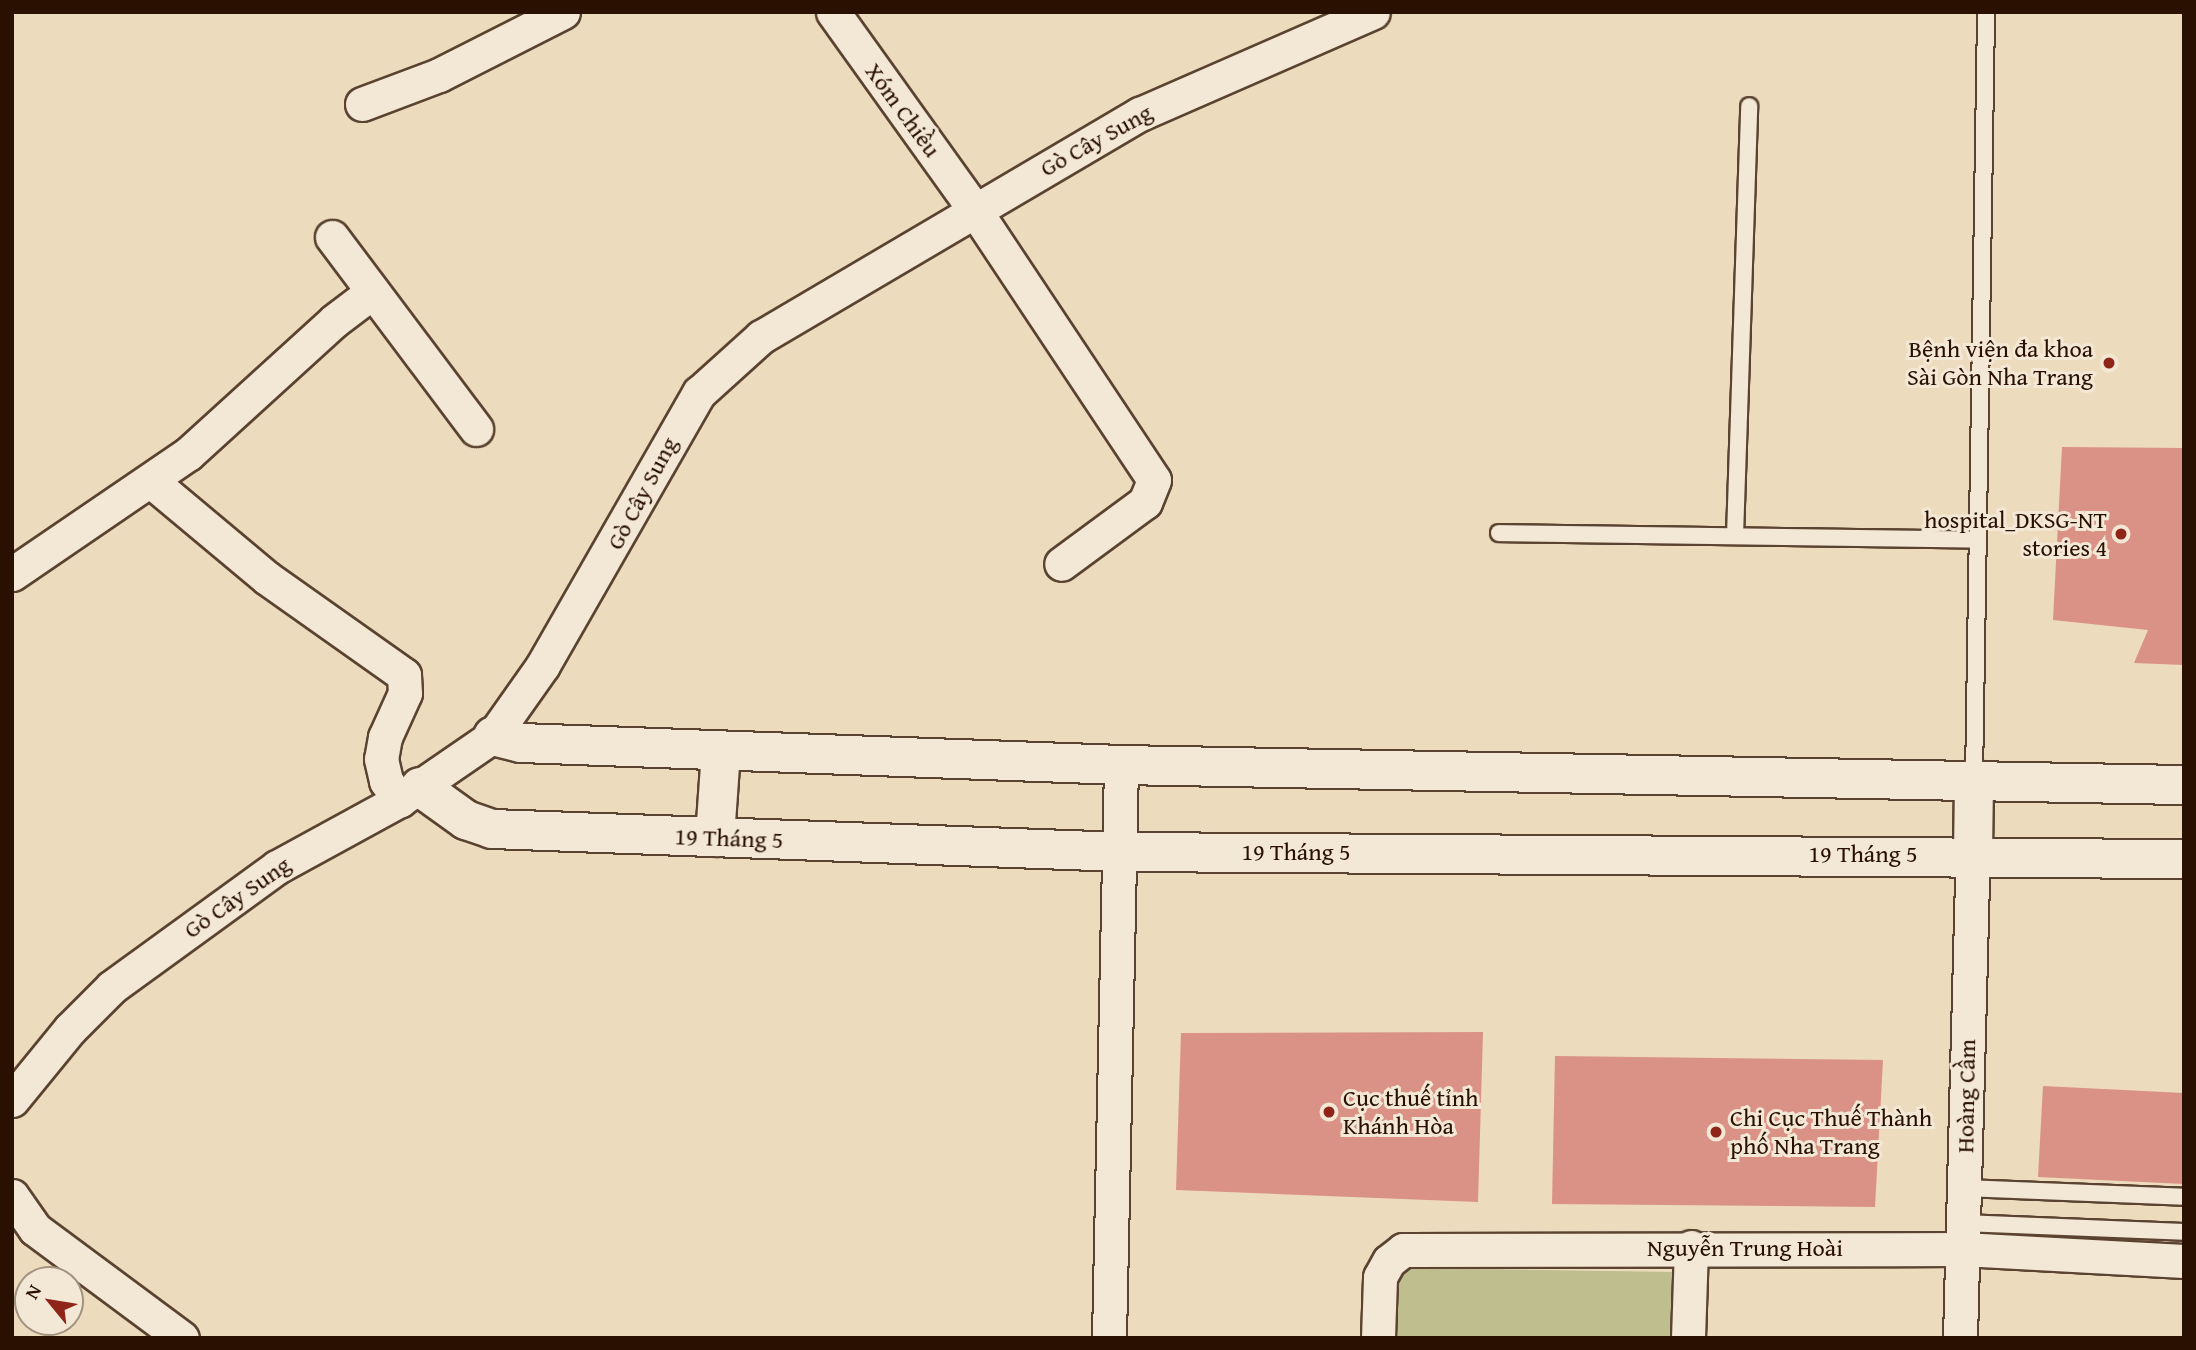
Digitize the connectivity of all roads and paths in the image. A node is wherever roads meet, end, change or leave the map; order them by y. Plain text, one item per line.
1 (563, 12) edge
2 (833, 12) edge
3 (1373, 12) edge
4 (1986, 12) edge
5 (362, 104) dead end
6 (1749, 106) dead end
7 (974, 209) junction
8 (332, 237) dead end
9 (372, 293) junction
10 (476, 429) dead end
11 (151, 481) junction
12 (1499, 533) dead end
13 (1735, 536) junction
14 (1978, 540) junction
15 (1061, 564) dead end
16 (12, 574) edge
17 (493, 736) junction
18 (721, 751) junction
19 (1121, 765) junction
20 (1974, 779) junction
21 (2184, 785) edge
22 (410, 793) junction
23 (715, 837) junction
24 (1121, 852) junction
25 (1973, 854) junction
26 (2184, 859) edge
27 (12, 1100) edge
28 (1964, 1188) junction
29 (12, 1196) edge
30 (2184, 1196) edge
31 (2184, 1232) edge
32 (1963, 1236) junction
33 (1690, 1247) junction
34 (2184, 1261) edge
35 (183, 1338) edge
36 (1110, 1338) edge
37 (1378, 1338) edge
38 (1688, 1338) edge
39 (1960, 1338) edge

1 - 5 street
2 - 7 street, Xóm Chiều
3 - 7 street, Gò Cây Sung
4 - 14 lane
6 - 13 lane
7 - 15 street, Xóm Chiều
7 - 17 street, Gò Cây Sung
8 - 9 street
9 - 10 street
9 - 11 street
11 - 16 street
11 - 22 street
12 - 13 lane
13 - 14 lane
14 - 20 lane
17 - 18 street
17 - 22 street, Gò Cây Sung
18 - 19 street
18 - 23 street
19 - 20 street
19 - 24 street
20 - 21 street
20 - 25 street
22 - 23 street, 19 Tháng 5
22 - 27 street, Gò Cây Sung
23 - 24 street, 19 Tháng 5
24 - 25 street, 19 Tháng 5
24 - 36 street
25 - 26 street, 19 Tháng 5
25 - 28 street, Hoàng Cầm
28 - 30 lane
28 - 32 street, Hoàng Cầm
29 - 35 street
31 - 32 lane
32 - 33 street, Nguyễn Trung Hoài
32 - 34 street, Nguyễn Trung Hoài
32 - 39 street, Hoàng Cầm
33 - 37 street, Nguyễn Trung Hoài
33 - 38 street

